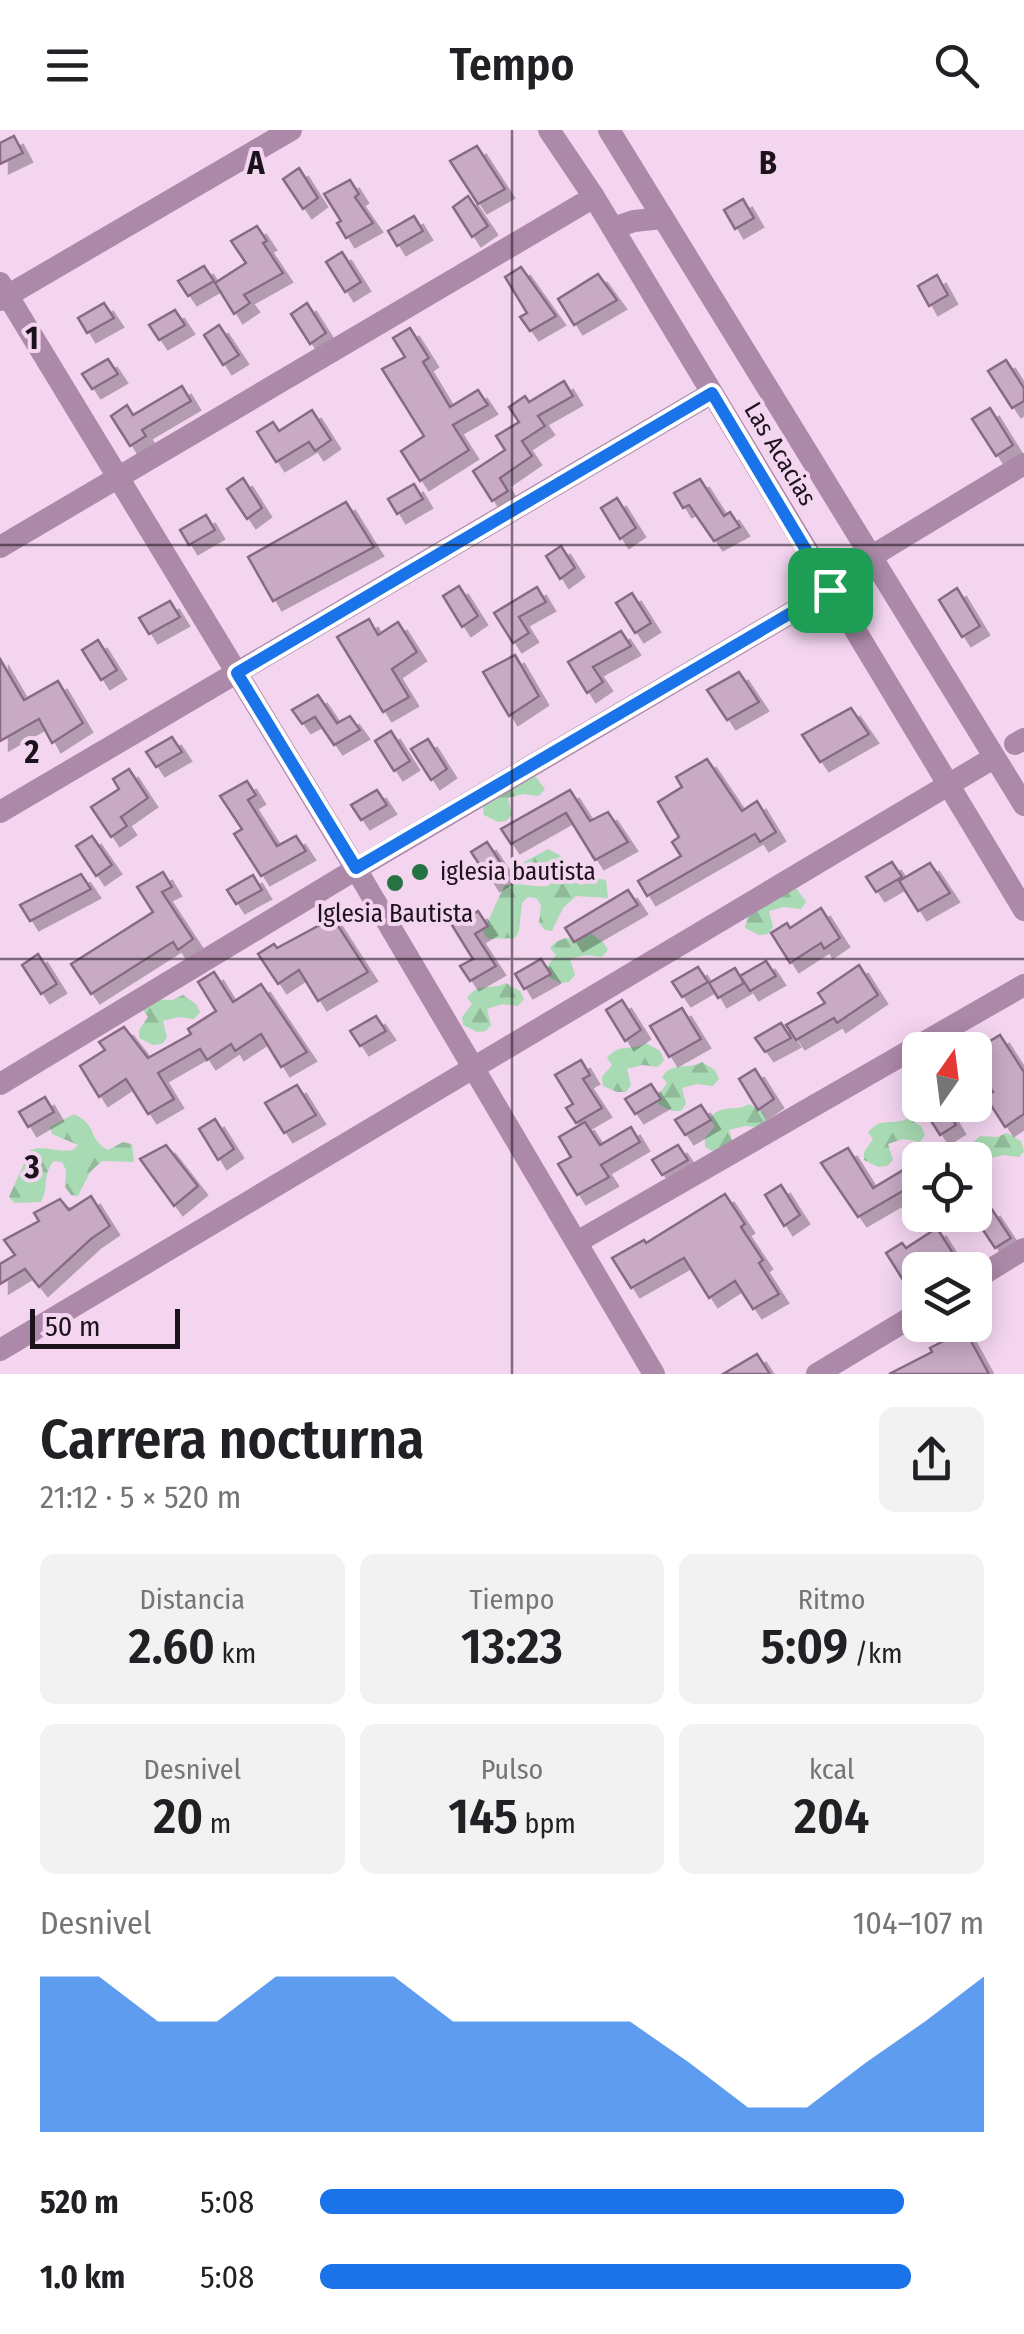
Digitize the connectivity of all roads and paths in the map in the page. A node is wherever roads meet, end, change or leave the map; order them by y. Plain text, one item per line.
1 (290, 130) edge
2 (549, 130) edge
3 (609, 130) edge
4 (594, 197) junction
5 (663, 218) junction
6 (613, 228) junction
7 (3, 293) edge
8 (712, 393) junction
9 (1024, 464) edge
10 (118, 477) junction
11 (0, 547) edge
12 (872, 558) junction
13 (830, 590) junction
14 (237, 673) junction
15 (990, 760) dead end
16 (948, 784) junction
17 (1024, 805) edge
18 (0, 812) edge
19 (356, 868) junction
20 (1024, 910) edge
21 (1024, 985) edge
22 (472, 1066) junction
23 (0, 1084) edge
24 (577, 1242) junction
25 (1024, 1249) edge
26 (992, 1269) edge
27 (902, 1323) edge
28 (0, 1350) edge
29 (654, 1374) edge
30 (818, 1374) edge

1 - 7 street
2 - 4 street, Las Acacias
3 - 5 street, Las Acacias
4 - 6 street, Las Acacias
4 - 10 street
5 - 6 street
5 - 12 street, Las Acacias
6 - 8 street, Las Acacias
7 - 10 street
8 - 13 street, Las Acacias
8 - 14 street
9 - 12 street
10 - 11 street
10 - 14 street
12 - 13 street
12 - 17 street, Las Acacias
13 - 16 street, Las Acacias
13 - 19 street
14 - 18 street
14 - 19 street
15 - 16 street
16 - 20 street, Las Acacias
16 - 22 street
19 - 22 street
19 - 23 street
21 - 24 street
22 - 24 street
22 - 28 street
24 - 29 street
25 - 26 street
27 - 30 street

